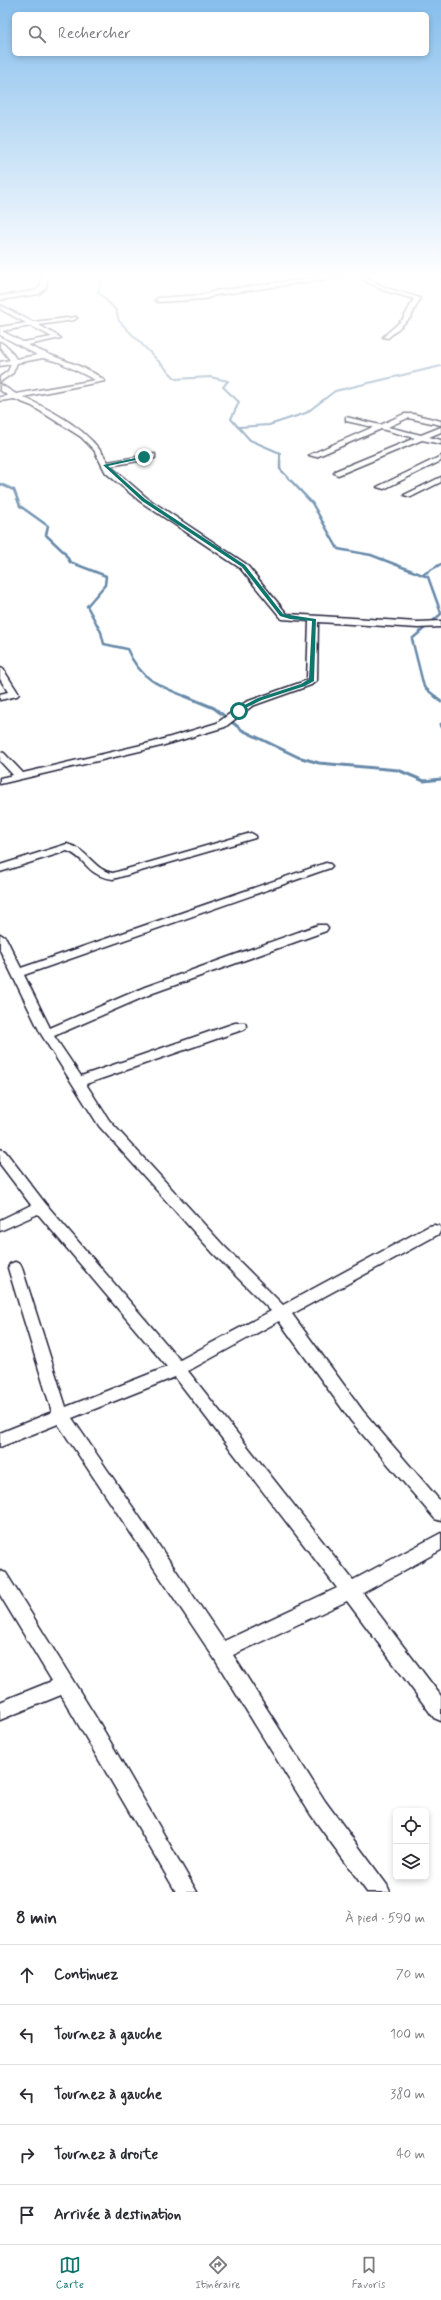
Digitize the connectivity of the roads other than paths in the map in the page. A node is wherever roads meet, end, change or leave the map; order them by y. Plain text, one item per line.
1 (14, 364) edge
2 (68, 364) edge
3 (0, 380) edge
4 (0, 386) edge
5 (15, 397) junction
6 (0, 399) edge
7 (350, 420) dead end
8 (441, 424) edge
9 (380, 426) junction
10 (441, 429) edge
11 (421, 437) junction
12 (441, 442) edge
13 (313, 455) dead end
14 (152, 456) dead end
15 (441, 458) edge
16 (105, 465) junction
17 (338, 472) dead end
18 (441, 479) edge
19 (381, 487) dead end
20 (408, 495) dead end
21 (314, 620) junction
22 (441, 624) edge
23 (0, 671) edge
24 (0, 697) edge
25 (0, 755) edge
26 (20, 776) junction
27 (0, 781) edge
28 (251, 836) dead end
29 (326, 866) dead end
30 (0, 869) edge
31 (322, 928) dead end
32 (0, 938) edge
33 (18, 973) junction
34 (240, 1026) dead end
35 (48, 1034) junction
36 (77, 1082) junction
37 (0, 1154) edge
38 (40, 1207) junction
39 (0, 1226) edge
40 (434, 1230) dead end
41 (15, 1268) dead end
42 (282, 1313) junction
43 (178, 1369) junction
44 (61, 1416) junction
45 (0, 1440) edge
46 (441, 1514) edge
47 (441, 1541) edge
48 (0, 1579) edge
49 (350, 1591) junction
50 (221, 1652) junction
51 (65, 1685) junction
52 (0, 1711) edge
53 (441, 1712) edge
54 (187, 1892) edge
55 (380, 1892) edge

1 - 3 street
2 - 5 street
4 - 5 street
5 - 6 street
5 - 16 street
7 - 9 street
8 - 9 street
9 - 11 street
9 - 13 street
10 - 11 street
11 - 12 street
11 - 17 street
14 - 16 street
15 - 19 street
16 - 21 street
18 - 20 street
21 - 22 street
21 - 26 street
23 - 24 street
25 - 26 street
26 - 27 street
28 - 30 street
29 - 33 street
31 - 35 street
32 - 33 street
33 - 35 street
34 - 36 street
35 - 36 street
36 - 42 street
37 - 38 street
38 - 39 street
38 - 43 street
40 - 42 street
41 - 44 street
42 - 43 street
42 - 46 street
43 - 44 street
43 - 49 street
44 - 45 street
44 - 50 street
47 - 49 street
48 - 51 street
49 - 50 street
49 - 53 street
50 - 55 street
51 - 52 street
51 - 54 street

